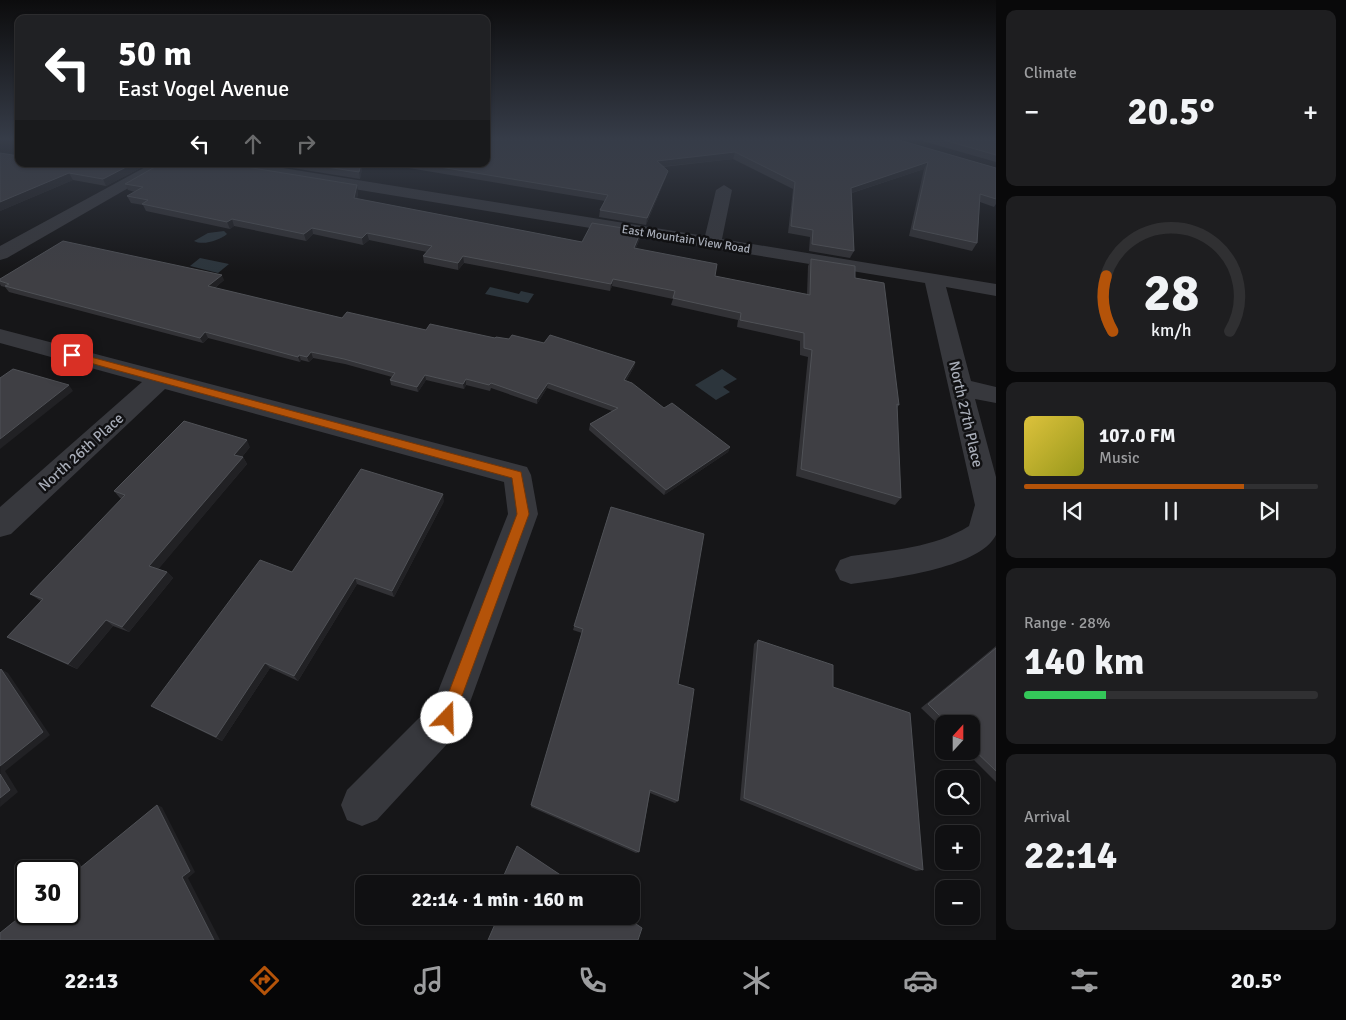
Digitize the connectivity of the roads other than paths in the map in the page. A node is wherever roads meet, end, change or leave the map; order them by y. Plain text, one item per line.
1 (126, 184) edge
2 (353, 184) edge
3 (724, 190) dead end
4 (712, 243) junction
5 (0, 254) edge
6 (934, 279) junction
7 (996, 290) edge
8 (0, 336) edge
9 (161, 379) junction
10 (961, 388) junction
11 (996, 395) edge
12 (0, 525) edge
13 (851, 570) dead end
14 (362, 805) dead end

1 - 5 street
2 - 4 street, East Mountain View Road
3 - 4 street
4 - 6 street, East Mountain View Road
6 - 7 street
6 - 10 street, North 27th Place
8 - 9 street
9 - 12 street, North 26th Place
9 - 14 street
10 - 11 street
10 - 13 street, North 27th Place

